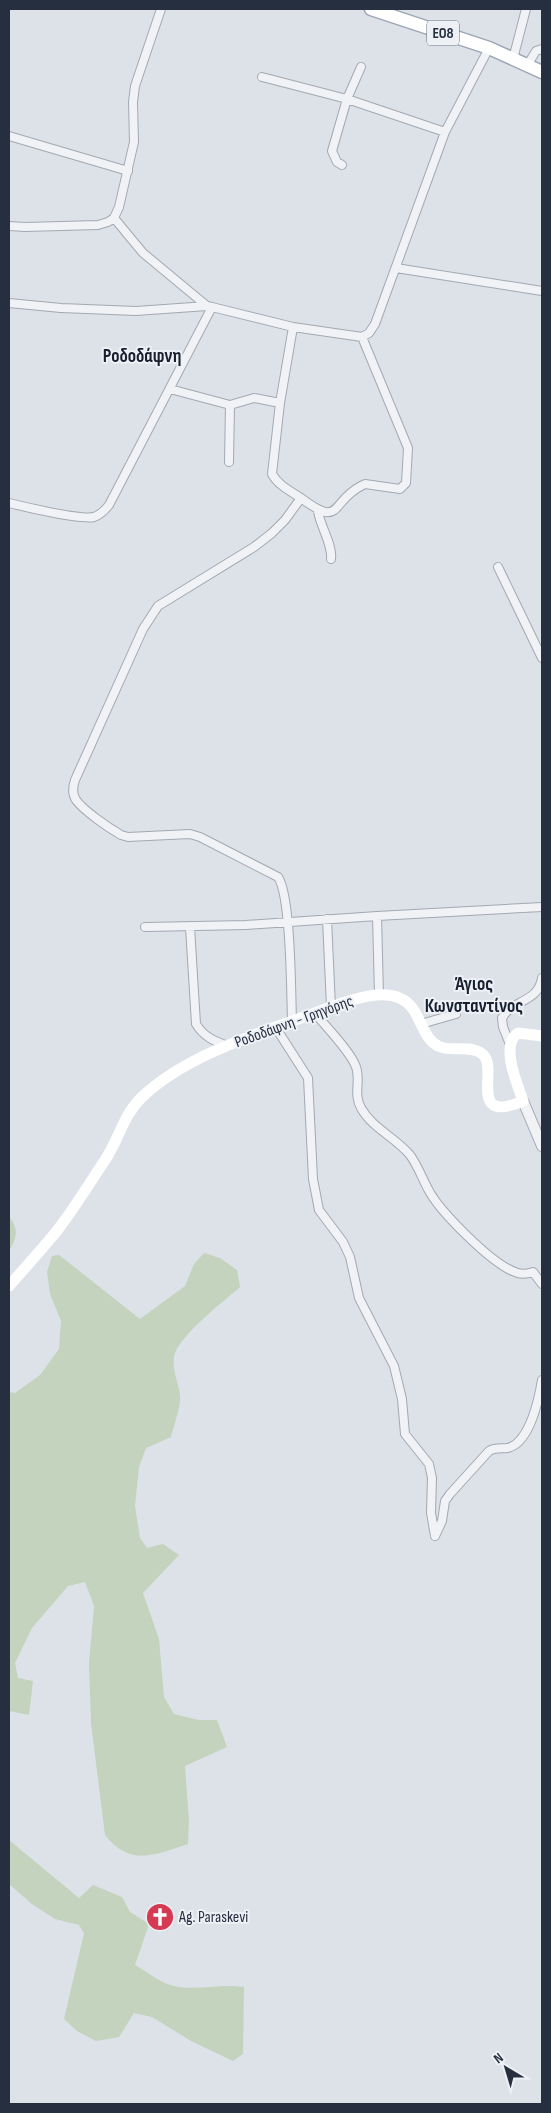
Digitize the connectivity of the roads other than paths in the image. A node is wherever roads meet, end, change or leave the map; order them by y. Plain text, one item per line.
1 (161, 9) edge
2 (372, 9) edge
3 (526, 9) edge
4 (489, 48) junction
5 (542, 49) edge
6 (513, 59) junction
7 (528, 64) junction
8 (361, 67) dead end
9 (542, 72) edge
10 (262, 77) dead end
11 (347, 99) junction
12 (445, 132) junction
13 (9, 136) edge
14 (342, 165) dead end
15 (128, 171) junction
16 (114, 218) junction
17 (9, 226) edge
18 (396, 268) junction
19 (542, 291) edge
20 (9, 303) edge
21 (210, 307) junction
22 (293, 327) junction
23 (362, 337) junction
24 (170, 389) junction
25 (280, 403) junction
26 (230, 405) junction
27 (229, 462) dead end
28 (301, 498) junction
29 (9, 503) edge
30 (318, 511) junction
31 (332, 559) dead end
32 (498, 567) dead end
33 (542, 658) edge
34 (542, 907) edge
35 (377, 916) junction
36 (327, 919) junction
37 (287, 922) junction
38 (190, 927) junction
39 (145, 928) dead end
40 (542, 978) edge
41 (379, 995) junction
42 (331, 1007) junction
43 (315, 1013) junction
44 (456, 1014) dead end
45 (292, 1021) junction
46 (421, 1024) junction
47 (276, 1028) junction
48 (542, 1036) edge
49 (510, 1042) junction
50 (228, 1046) junction
51 (522, 1101) junction
52 (542, 1146) edge
53 (542, 1268) edge
54 (533, 1272) junction
55 (542, 1284) edge
56 (9, 1286) edge
57 (542, 1380) edge

1 - 15 street
2 - 4 main road, ΕΟ8
3 - 6 street
4 - 6 main road, ΕΟ8
4 - 12 street
5 - 7 street
6 - 7 main road, ΕΟ8
7 - 9 main road, ΕΟ8
8 - 11 street
10 - 11 street
11 - 12 street
11 - 14 street
12 - 18 street
13 - 15 street
15 - 16 street
16 - 17 street
16 - 21 street
18 - 19 street
18 - 23 street
20 - 21 street
21 - 22 street
21 - 24 street
22 - 23 street
22 - 25 street
23 - 30 street
24 - 26 street
24 - 29 street
25 - 26 street
25 - 28 street
26 - 27 street
28 - 30 street
28 - 37 street
30 - 31 street
32 - 33 street
34 - 35 street
35 - 36 street
35 - 41 street
36 - 37 street
36 - 42 street
37 - 38 street
37 - 45 street
38 - 39 street
38 - 50 street
40 - 49 street
41 - 42 main road, Ροδοδάφνη - Γρηγόρης
41 - 46 main road, Ροδοδάφνη - Γρηγόρης
42 - 43 main road, Ροδοδάφνη - Γρηγόρης
43 - 45 main road, Ροδοδάφνη - Γρηγόρης
43 - 54 street
44 - 46 street
45 - 47 main road, Ροδοδάφνη - Γρηγόρης
46 - 51 main road, Ροδοδάφνη - Γρηγόρης
47 - 50 main road, Ροδοδάφνη - Γρηγόρης
47 - 57 street
48 - 49 main road
49 - 51 main road
50 - 56 main road, Ροδοδάφνη - Γρηγόρης
51 - 52 street
53 - 54 street
54 - 55 street

